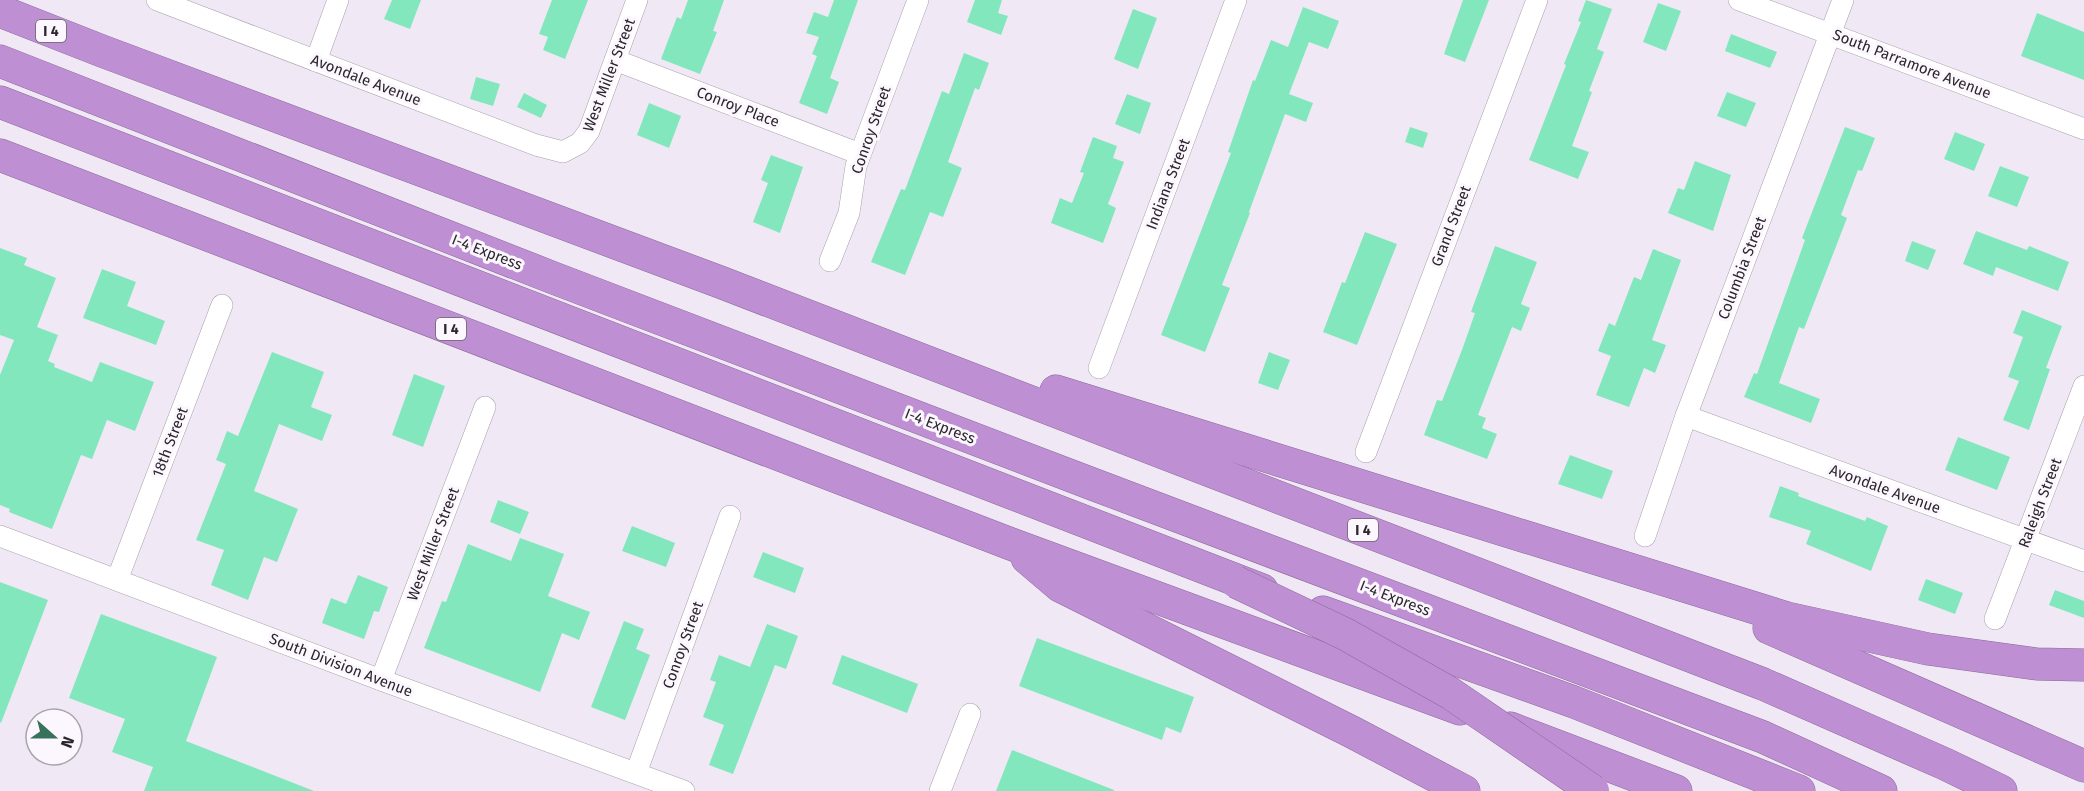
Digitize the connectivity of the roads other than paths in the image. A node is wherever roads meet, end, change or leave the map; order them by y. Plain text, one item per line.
1 (157, 0) edge
2 (338, 0) edge
3 (637, 0) edge
4 (918, 0) edge
5 (1236, 0) edge
6 (1537, 0) edge
7 (1739, 0) edge
8 (1843, 0) edge
9 (0, 11) edge
10 (1830, 34) junction
11 (615, 60) junction
12 (0, 61) edge
13 (316, 61) junction
14 (0, 102) edge
15 (2084, 129) edge
16 (575, 147) joint
17 (860, 154) junction
18 (0, 155) edge
19 (830, 261) dead end
20 (720, 282) junction
21 (222, 305) dead end
22 (1099, 368) dead end
23 (2084, 386) edge
24 (485, 407) dead end
25 (1686, 417) junction
26 (1366, 452) dead end
27 (730, 516) dead end
28 (0, 536) edge
29 (1644, 536) dead end
30 (2026, 540) junction
31 (1011, 544) junction
32 (2084, 561) edge
33 (1640, 573) junction
34 (117, 580) junction
35 (1236, 582) junction
36 (1995, 619) dead end
37 (2084, 665) edge
38 (381, 680) junction
39 (970, 714) dead end
40 (2084, 766) edge
41 (636, 773) junction
42 (684, 791) edge
43 (940, 791) edge
44 (1464, 791) edge
45 (1593, 791) edge
46 (1676, 791) edge
47 (1799, 791) edge
48 (1881, 791) edge
49 (2001, 791) edge

1 - 13 street, Avondale Avenue
2 - 13 street
3 - 11 street, West Miller Street
4 - 17 street, Conroy Street
5 - 22 street, Indiana Street
6 - 26 street, Grand Street
7 - 10 street, South Parramore Avenue
8 - 10 street, Columbia Street
9 - 20 highway, I 4
10 - 15 street, South Parramore Avenue
10 - 25 street, Columbia Street
11 - 16 street, West Miller Street
11 - 17 street, Conroy Place
12 - 48 highway, I-4 Express
13 - 16 street, Avondale Avenue
14 - 35 highway
17 - 19 street, Conroy Street
18 - 31 highway, I 4
20 - 33 highway
20 - 49 highway, I 4
21 - 34 street, 18th Street
23 - 30 street, Raleigh Street
24 - 38 street, West Miller Street
25 - 29 street, Columbia Street
25 - 30 street, Avondale Avenue
27 - 41 street, Conroy Street
28 - 34 street, South Division Avenue
30 - 32 street, Avondale Avenue
30 - 36 street, Raleigh Street
31 - 44 highway
31 - 46 highway, I 4
33 - 37 highway
33 - 40 highway
34 - 38 street, South Division Avenue
35 - 45 highway, bridge
35 - 47 highway, bridge
38 - 41 street, South Division Avenue
39 - 43 street
41 - 42 street, South Division Avenue

